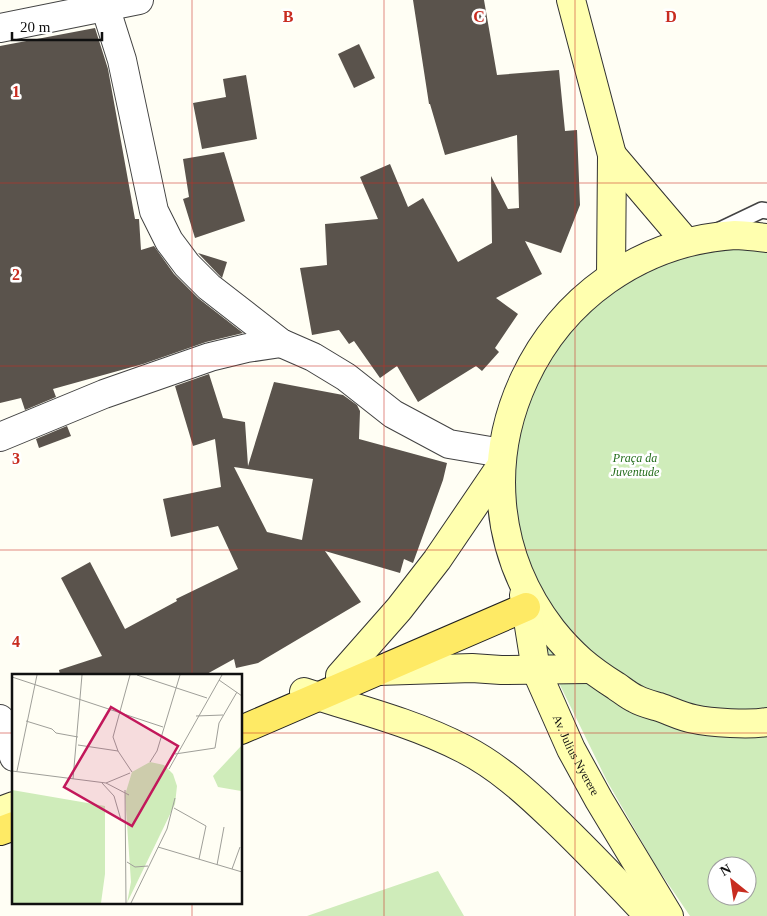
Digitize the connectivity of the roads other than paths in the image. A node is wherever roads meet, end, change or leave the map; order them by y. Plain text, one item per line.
1 (139, 0) edge
2 (571, 0) edge
3 (104, 4) edge
4 (0, 28) edge
5 (612, 155) junction
6 (767, 211) edge
7 (767, 238) edge
8 (695, 240) junction
9 (611, 276) junction
10 (281, 343) junction
11 (0, 438) edge
12 (501, 460) junction
13 (521, 579) junction
14 (526, 607) dead end
15 (589, 669) junction
16 (536, 670) junction
17 (340, 676) junction
18 (304, 692) junction
19 (636, 700) junction
20 (242, 716) edge
21 (0, 719) edge
22 (767, 722) edge
23 (242, 730) edge
24 (767, 735) edge
25 (12, 752) edge
26 (12, 807) edge
27 (0, 811) edge
28 (12, 827) edge
29 (0, 832) edge
30 (649, 916) edge
31 (669, 916) edge

1 - 3 street
2 - 5 main road
3 - 4 street
3 - 10 street
5 - 8 main road
5 - 9 main road
6 - 8 lane
7 - 8 main road
8 - 9 main road
9 - 12 main road
10 - 11 street
10 - 12 street
12 - 13 main road
12 - 17 main road
13 - 15 main road
13 - 16 main road, Av. Julius Nyerere
14 - 23 main road
15 - 16 main road
15 - 19 main road
16 - 17 main road
16 - 31 main road, Av. Julius Nyerere
17 - 18 main road
18 - 20 main road
18 - 30 main road
19 - 22 main road
19 - 24 lane
21 - 25 street
26 - 27 main road
28 - 29 main road

